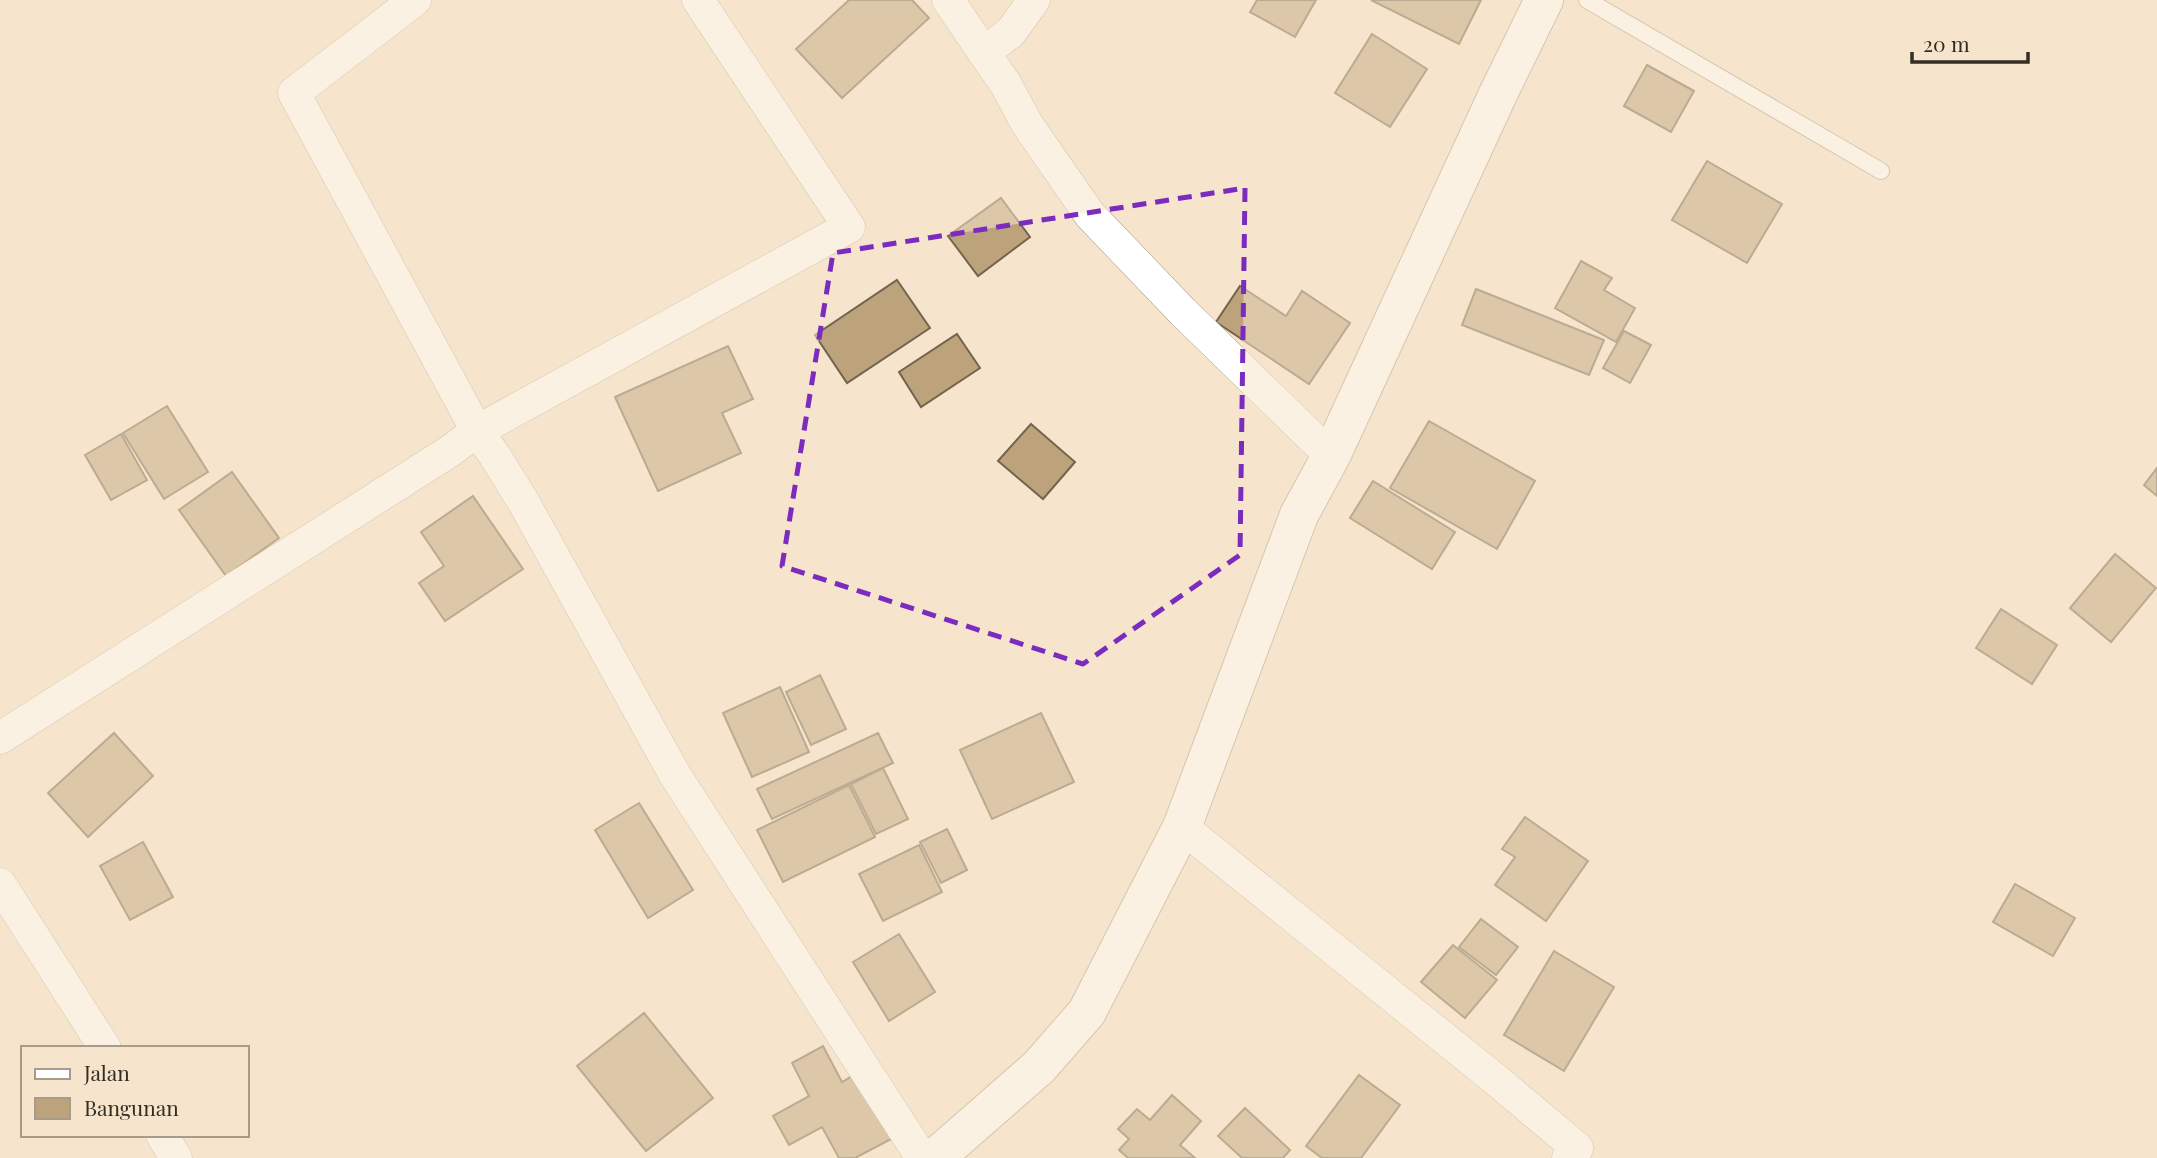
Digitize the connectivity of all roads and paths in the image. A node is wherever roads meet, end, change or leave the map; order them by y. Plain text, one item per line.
1 (415, 0) edge
2 (698, 0) edge
3 (948, 0) edge
4 (1034, 0) edge
5 (1544, 0) edge
6 (1587, 0) edge
7 (985, 53) junction
8 (1881, 171) dead end
9 (477, 431) junction
10 (1331, 456) junction
11 (0, 738) edge
12 (1182, 827) junction
13 (0, 884) edge
14 (104, 1046) edge
15 (163, 1137) edge
16 (1577, 1155) edge
17 (176, 1158) edge
18 (922, 1158) edge
19 (935, 1158) edge

1 - 9 street
2 - 9 street
3 - 7 street
4 - 7 street
5 - 10 street
6 - 8 lane
7 - 10 street
9 - 11 street
9 - 18 street
10 - 12 street
12 - 16 street
12 - 19 street
13 - 14 street
15 - 17 street

